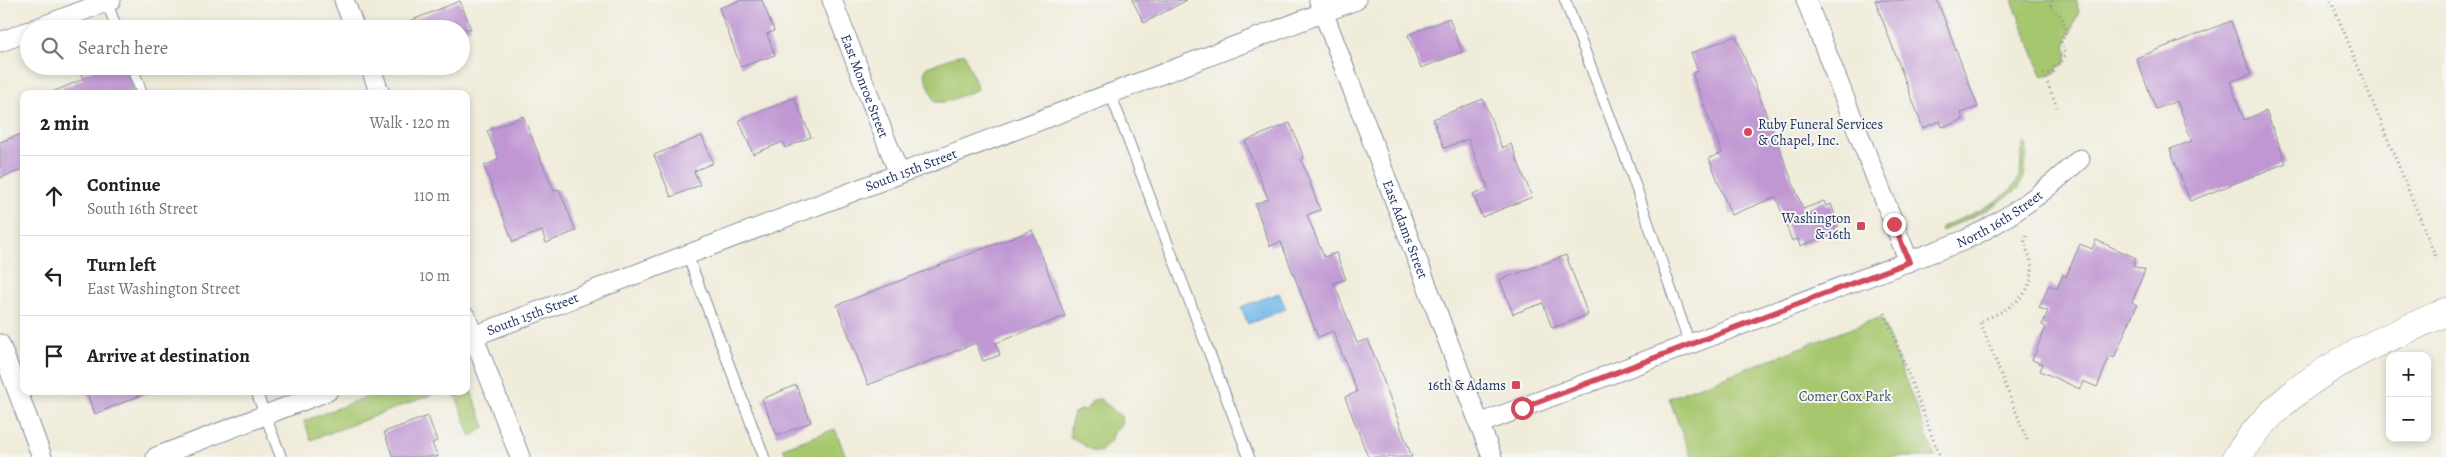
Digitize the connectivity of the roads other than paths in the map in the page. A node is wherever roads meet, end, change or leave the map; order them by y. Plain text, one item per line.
1 (108, 0) edge
2 (344, 0) edge
3 (832, 0) edge
4 (1356, 0) edge
5 (1564, 0) edge
6 (1806, 0) edge
7 (1321, 6) edge
8 (58, 20) edge
9 (114, 20) edge
10 (352, 20) edge
11 (20, 34) edge
12 (0, 42) edge
13 (135, 75) edge
14 (373, 75) edge
15 (141, 90) edge
16 (379, 90) edge
17 (1111, 95) junction
18 (2080, 160) dead end
19 (899, 174) junction
20 (687, 254) junction
21 (1909, 262) junction
22 (2446, 312) edge
23 (470, 337) edge
24 (0, 344) edge
25 (1690, 345) junction
26 (258, 395) edge
27 (318, 395) edge
28 (265, 415) junction
29 (1480, 424) junction
30 (42, 457) edge
31 (156, 457) edge
32 (281, 457) edge
33 (520, 457) edge
34 (764, 457) edge
35 (1249, 457) edge
36 (1492, 457) edge
37 (2237, 457) edge

1 - 8 street
1 - 9 lane
2 - 10 street
3 - 19 street, East Monroe Street
4 - 7 street, South 15th Street
5 - 25 lane
6 - 21 street
7 - 17 street, South 15th Street
7 - 29 street, East Adams Street
11 - 12 street
13 - 15 lane
14 - 16 street
17 - 19 street, South 15th Street
17 - 35 lane
18 - 21 street, North 16th Street
19 - 20 street, South 15th Street
20 - 23 street, South 15th Street
20 - 34 lane
21 - 25 street, North 16th Street
22 - 37 street
23 - 33 street
24 - 30 street
25 - 29 street, North 16th Street
26 - 28 lane
27 - 28 street
28 - 31 street
28 - 32 lane
29 - 36 street, East Adams Street

